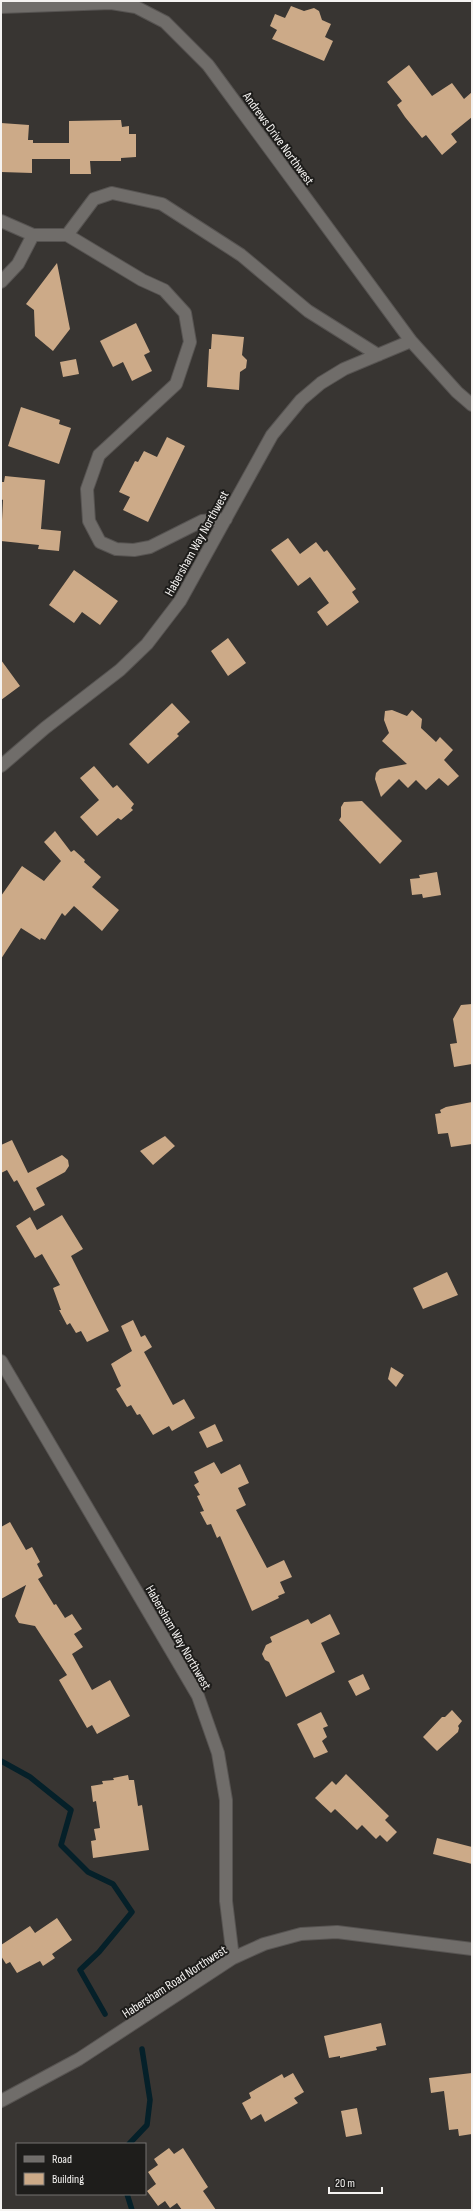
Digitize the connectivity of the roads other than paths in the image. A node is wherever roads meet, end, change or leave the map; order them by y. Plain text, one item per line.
1 (138, 4) edge
2 (1, 7) edge
3 (1, 221) edge
4 (33, 235) junction
5 (67, 235) junction
6 (1, 282) edge
7 (411, 341) junction
8 (378, 355) junction
9 (472, 405) edge
10 (226, 519) junction
11 (1, 766) edge
12 (1, 1361) edge
13 (472, 1948) edge
14 (233, 1958) junction
15 (1, 2101) edge

1 - 2 street, Andrews Drive Northwest
1 - 7 street, Andrews Drive Northwest
3 - 4 street
4 - 5 street
4 - 6 street
5 - 8 street
5 - 10 street
7 - 8 street, Habersham Way Northwest
7 - 9 street, Andrews Drive Northwest
8 - 10 street, Habersham Way Northwest
10 - 11 street, Habersham Way Northwest
12 - 14 street, Habersham Way Northwest
13 - 14 street, Habersham Road Northwest
14 - 15 street, Habersham Road Northwest

